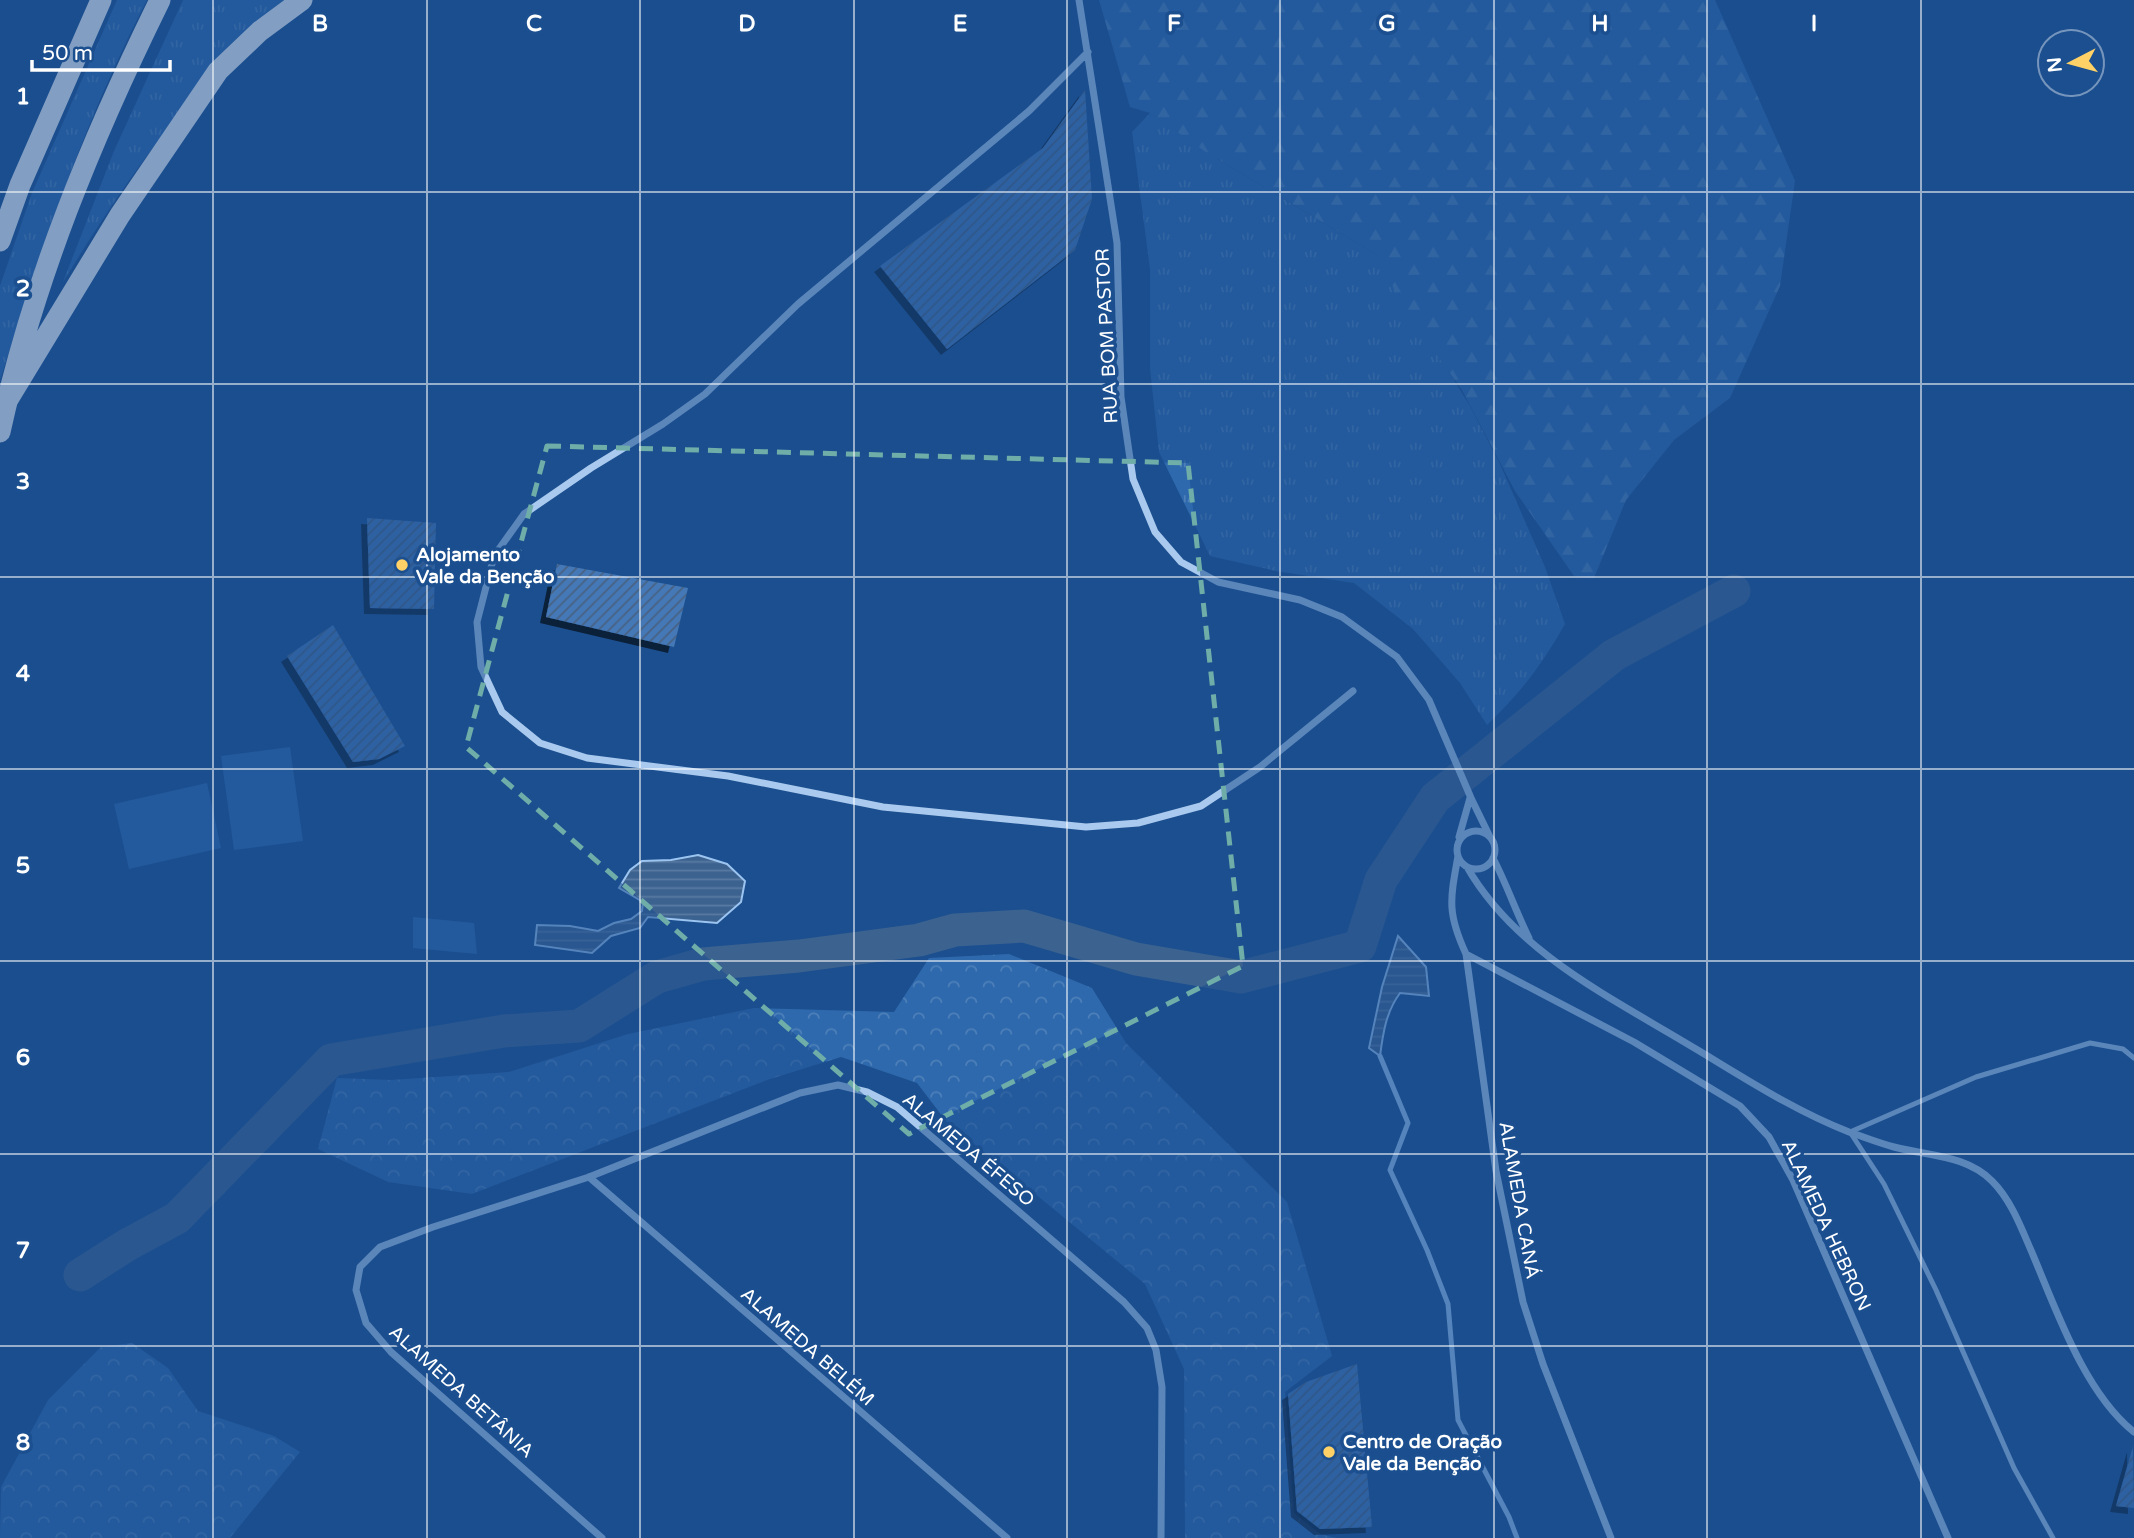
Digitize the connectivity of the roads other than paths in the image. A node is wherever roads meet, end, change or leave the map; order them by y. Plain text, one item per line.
1 (101, 0) edge
2 (160, 0) edge
3 (302, 0) edge
4 (1079, 0) edge
5 (1087, 52) junction
6 (0, 241) edge
7 (7, 401) junction
8 (0, 432) edge
9 (1353, 691) dead end
10 (1471, 797) junction
11 (1490, 837) junction
12 (1458, 841) junction
13 (1458, 856) junction
14 (1493, 858) junction
15 (1467, 867) junction
16 (1531, 942) junction
17 (1466, 954) junction
18 (2134, 1058) edge
19 (1850, 1132) junction
20 (589, 1177) junction
21 (380, 1247) joint
22 (2134, 1432) edge
23 (602, 1538) edge
24 (1007, 1538) edge
25 (1161, 1538) edge
26 (1611, 1538) edge
27 (1948, 1538) edge
28 (2053, 1538) edge

1 - 6 highway
2 - 7 highway
3 - 7 highway
4 - 5 street, RUA BOM PASTOR
5 - 9 street
5 - 10 street, RUA BOM PASTOR
7 - 8 highway
10 - 11 street
10 - 12 street
11 - 12 street
11 - 14 street
12 - 13 street
13 - 15 street
13 - 17 street, ALAMEDA CANÁ
14 - 15 street
14 - 16 street
15 - 16 street
16 - 19 street
17 - 26 street, ALAMEDA CANÁ
17 - 27 street, ALAMEDA HEBRON
18 - 19 lane
19 - 22 street
19 - 28 lane
20 - 21 street, ALAMEDA ÉFESO
20 - 24 street, ALAMEDA BELÉM
20 - 25 street, ALAMEDA ÉFESO
21 - 23 street, ALAMEDA BETÂNIA

